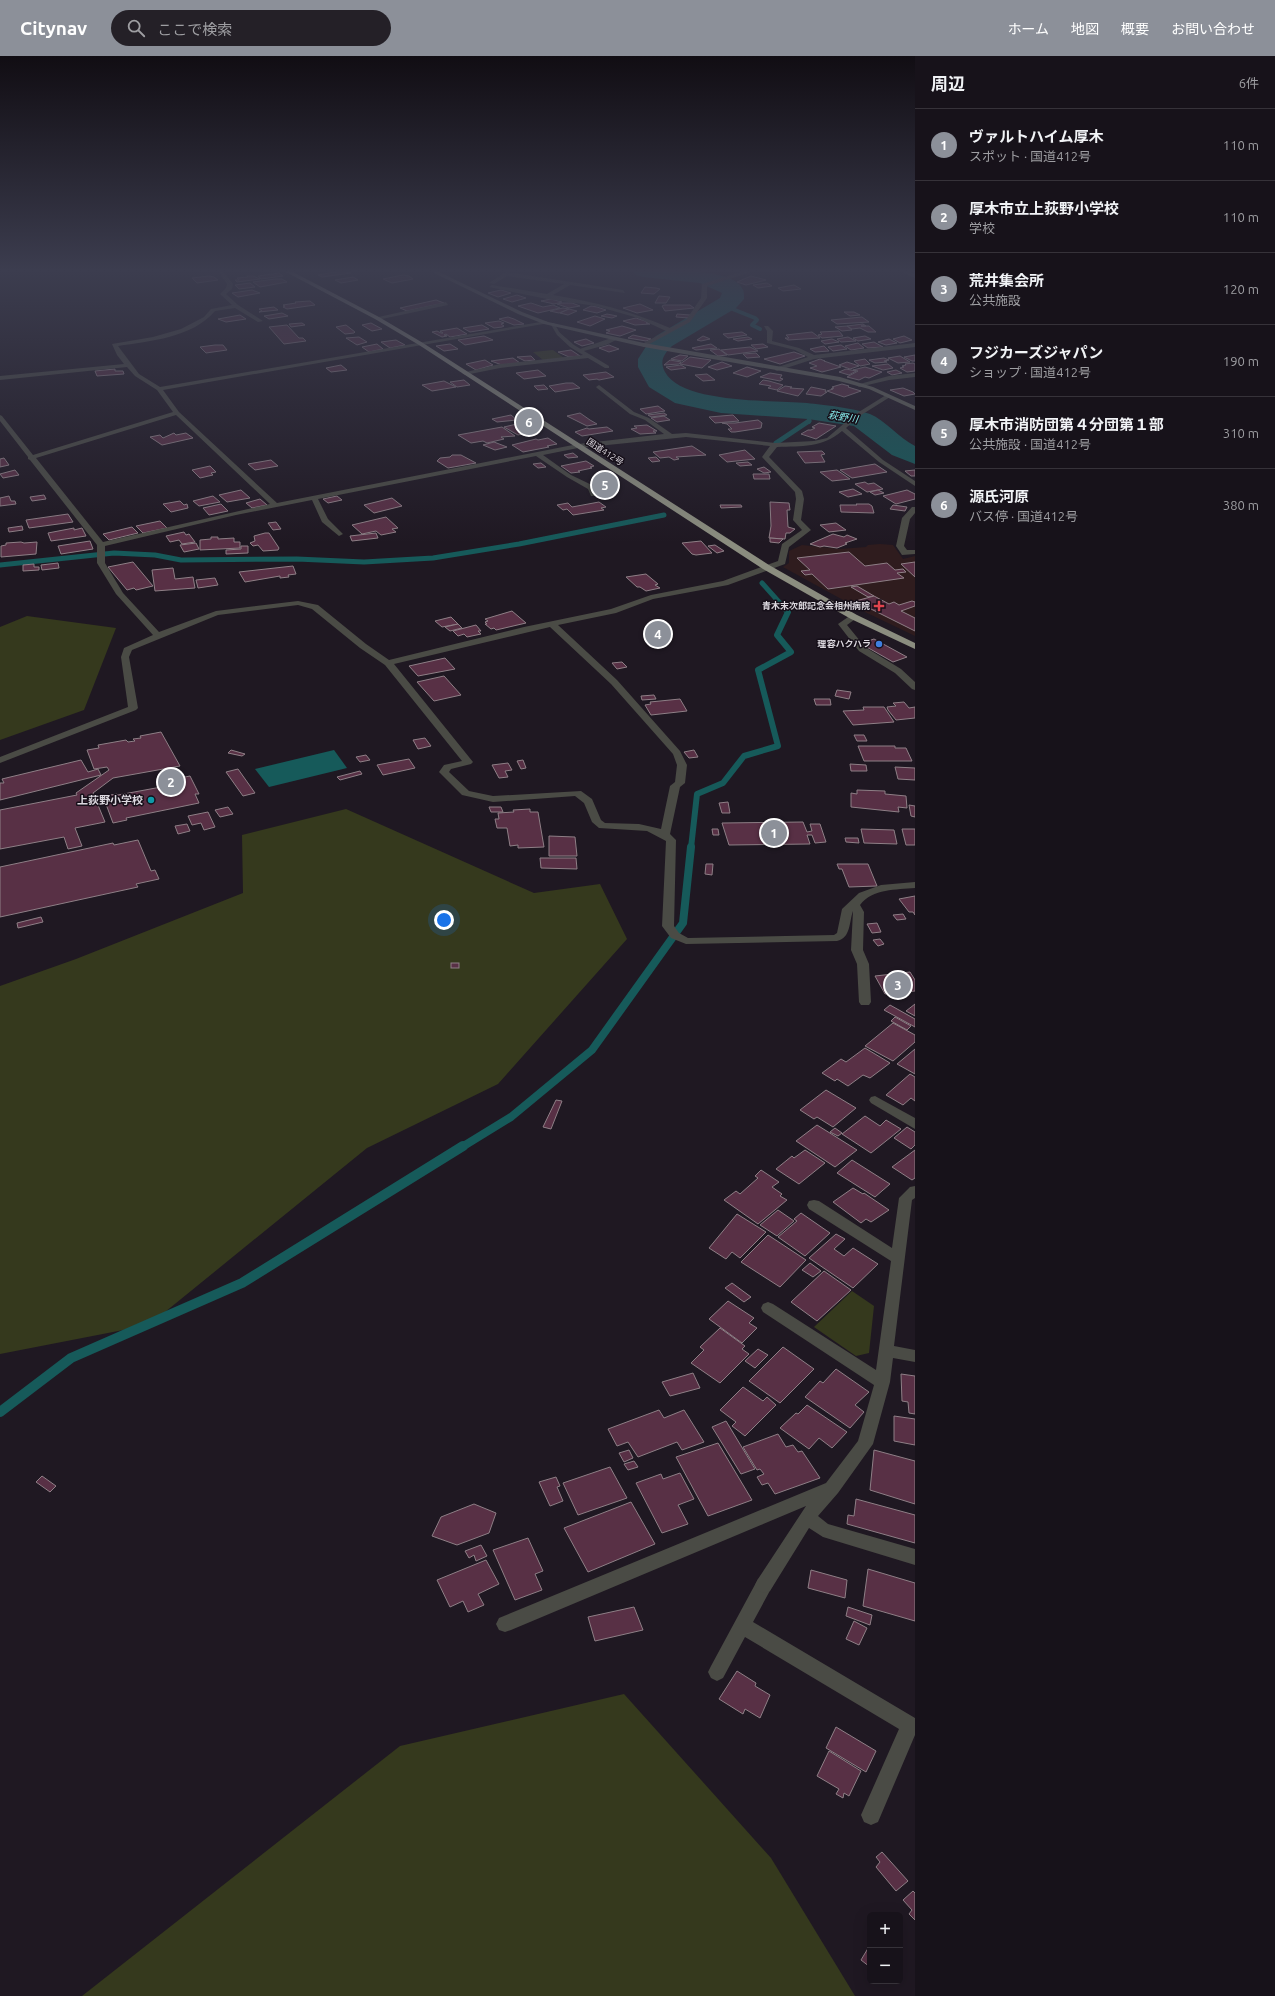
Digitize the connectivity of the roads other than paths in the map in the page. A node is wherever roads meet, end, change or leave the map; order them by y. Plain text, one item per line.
1 (126, 362) edge
2 (321, 362) edge
3 (447, 362) edge
4 (540, 362) edge
5 (598, 362) edge
6 (740, 362) edge
7 (796, 362) edge
8 (128, 365) junction
9 (607, 367) dead end
10 (777, 368) junction
11 (464, 373) junction
12 (915, 376) edge
13 (0, 378) edge
14 (859, 384) junction
15 (599, 387) dead end
16 (159, 390) junction
17 (888, 396) junction
18 (915, 408) edge
19 (177, 413) junction
20 (0, 417) edge
21 (844, 426) junction
22 (671, 436) junction
23 (775, 445) junction
24 (578, 446) junction
25 (538, 454) junction
26 (30, 458) junction
27 (915, 484) edge
28 (594, 494) dead end
29 (314, 498) junction
30 (276, 506) junction
31 (915, 509) edge
32 (339, 534) dead end
33 (100, 545) junction
34 (915, 552) edge
35 (766, 567) junction
36 (854, 617) junction
37 (552, 624) junction
38 (158, 636) junction
39 (915, 646) edge
40 (388, 664) junction
41 (915, 687) edge
42 (0, 760) edge
43 (665, 834) junction
44 (915, 885) edge
45 (855, 906) junction
46 (865, 1002) dead end
47 (875, 1100) dead end
48 (915, 1124) edge
49 (915, 1191) edge
50 (814, 1205) dead end
51 (898, 1259) junction
52 (768, 1308) dead end
53 (886, 1351) junction
54 (915, 1356) edge
55 (882, 1382) junction
56 (832, 1488) junction
57 (807, 1517) junction
58 (915, 1557) edge
59 (505, 1624) dead end
60 (742, 1625) junction
61 (717, 1672) dead end
62 (913, 1722) edge
63 (871, 1815) dead end

1 - 8 street
2 - 16 street
3 - 11 highway, 国道412号
4 - 11 street
5 - 9 street
6 - 10 street
7 - 10 street
8 - 13 street
8 - 16 street
10 - 14 street
11 - 24 highway, 国道412号
12 - 14 street
14 - 17 street
15 - 22 street
16 - 19 street
17 - 18 street
17 - 21 street
19 - 26 street
19 - 30 street
20 - 26 street
21 - 23 street
21 - 27 street
22 - 23 street
22 - 24 street
23 - 35 street
24 - 25 street
24 - 35 highway, 国道412号
25 - 28 street
25 - 29 street
26 - 33 street
29 - 30 street
29 - 32 street
30 - 33 street
31 - 34 street
33 - 38 street
35 - 36 highway, 国道412号
35 - 37 street
36 - 39 highway, 国道412号
36 - 41 street
37 - 40 street
37 - 43 street
38 - 40 street
38 - 42 street
40 - 43 street
43 - 45 street
44 - 45 street
45 - 46 street
47 - 48 street
49 - 51 street
50 - 51 street
51 - 53 street
52 - 55 street
53 - 54 street
53 - 55 street
55 - 56 street
56 - 57 street
56 - 59 street
57 - 58 street
57 - 60 street
60 - 61 street
60 - 62 street
62 - 63 street

